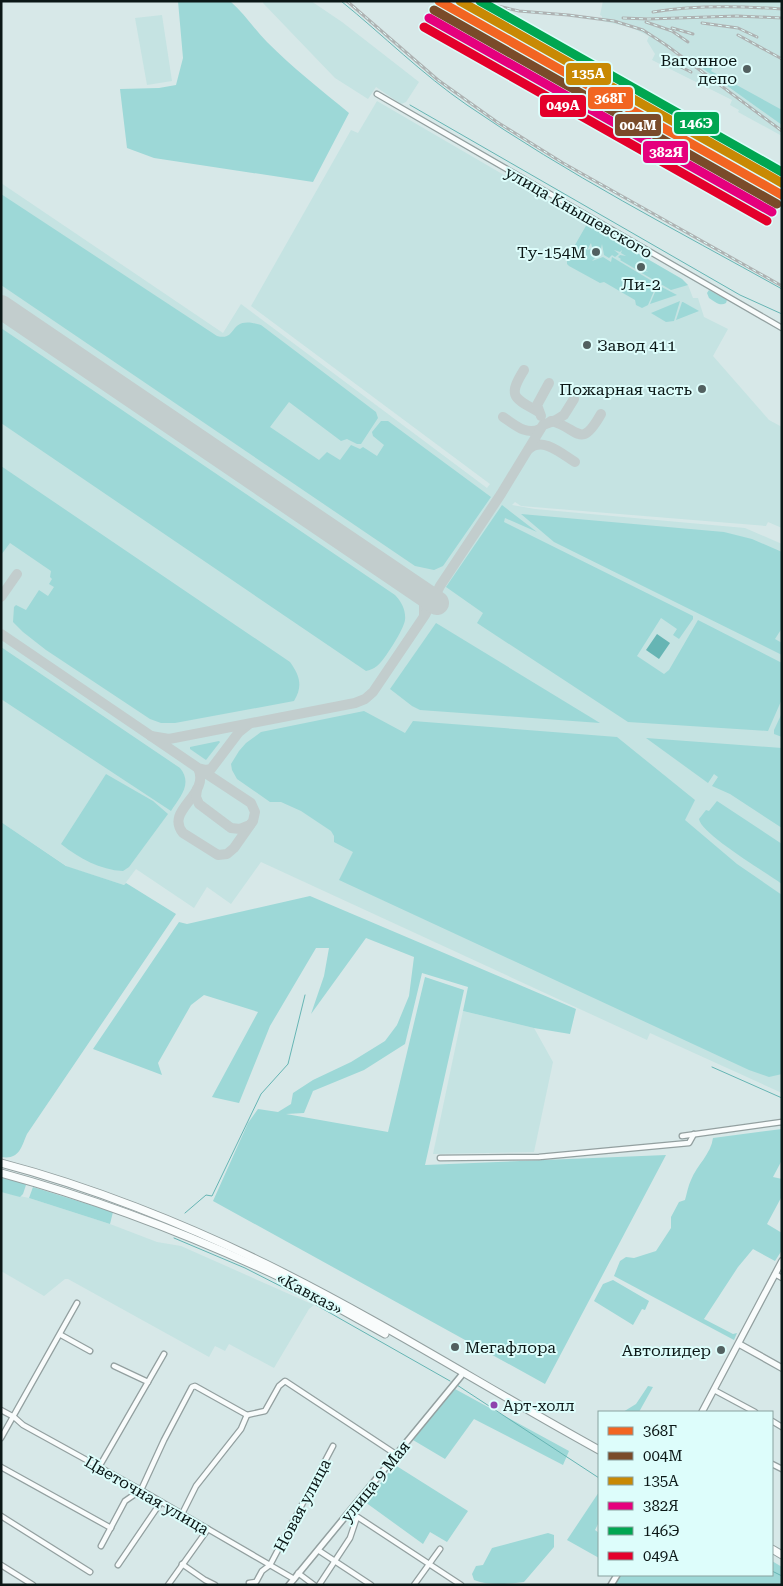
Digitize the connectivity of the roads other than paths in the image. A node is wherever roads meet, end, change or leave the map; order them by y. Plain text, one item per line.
1 (377, 94) dead end
2 (782, 328) edge
3 (782, 1122) edge
4 (694, 1134) junction
5 (682, 1136) dead end
6 (440, 1158) dead end
7 (1, 1164) edge
8 (1, 1171) edge
9 (56, 1180) junction
10 (59, 1189) junction
11 (782, 1261) edge
12 (775, 1274) junction
13 (782, 1278) edge
14 (78, 1303) dead end
15 (61, 1335) junction
16 (739, 1344) junction
17 (90, 1352) dead end
18 (164, 1354) dead end
19 (114, 1366) dead end
20 (782, 1368) edge
21 (461, 1376) junction
22 (148, 1382) junction
23 (714, 1390) junction
24 (1, 1410) edge
25 (703, 1411) edge
26 (753, 1411) edge
27 (247, 1414) junction
28 (14, 1418) junction
29 (1, 1438) edge
30 (333, 1446) dead end
31 (598, 1449) edge
32 (598, 1453) edge
33 (397, 1455) junction
34 (1, 1467) edge
35 (99, 1467) junction
36 (141, 1490) junction
37 (160, 1502) junction
38 (350, 1512) junction
39 (182, 1514) junction
40 (1, 1516) edge
41 (357, 1517) junction
42 (112, 1528) junction
43 (208, 1529) junction
44 (101, 1546) dead end
45 (440, 1549) dead end
46 (318, 1550) junction
47 (335, 1561) junction
48 (182, 1564) junction
49 (429, 1564) junction
50 (1, 1565) edge
51 (118, 1565) dead end
52 (270, 1565) junction
53 (90, 1572) dead end
54 (296, 1576) junction
55 (250, 1583) dead end
56 (33, 1585) edge
57 (168, 1585) edge
58 (215, 1585) edge
59 (289, 1585) edge
60 (314, 1585) edge
61 (319, 1585) edge
62 (371, 1585) edge
63 (414, 1585) edge
64 (461, 1585) edge

1 - 2 street, улица Кнышевского
3 - 4 street
4 - 5 street
4 - 6 street
7 - 8 highway
7 - 9 highway, «Кавказ»
8 - 10 highway, «Кавказ»
9 - 10 highway
9 - 31 highway, «Кавказ»
10 - 21 highway, «Кавказ»
11 - 12 main road
12 - 13 street
12 - 16 main road
14 - 15 street
15 - 17 street
15 - 28 street
16 - 20 main road
16 - 23 main road
18 - 22 street
19 - 22 street
21 - 32 highway, «Кавказ»
21 - 33 street, улица 9 Мая
22 - 35 street
23 - 25 main road
23 - 26 street
24 - 28 street, Цветочная улица
27 - 33 street
27 - 36 street
27 - 39 street
28 - 29 street
28 - 35 street, Цветочная улица
30 - 52 street, Новая улица
33 - 38 street, улица 9 Мая
34 - 42 street
35 - 36 street, Цветочная улица
36 - 37 street, Цветочная улица
36 - 42 street
37 - 39 street, Цветочная улица
37 - 51 street
38 - 41 street
38 - 46 street, улица 9 Мая
39 - 43 street, Цветочная улица
40 - 53 street
41 - 47 street
41 - 49 street
42 - 44 street
43 - 48 street
43 - 52 street, Цветочная улица
45 - 49 street
46 - 47 street
46 - 54 street, улица 9 Мая
47 - 61 street
47 - 62 street
48 - 57 street
48 - 58 street
49 - 63 street
49 - 64 street
50 - 56 street
52 - 54 street, Цветочная улица
52 - 55 street, Новая улица
54 - 59 street, улица 9 Мая
54 - 60 street, Цветочная улица

